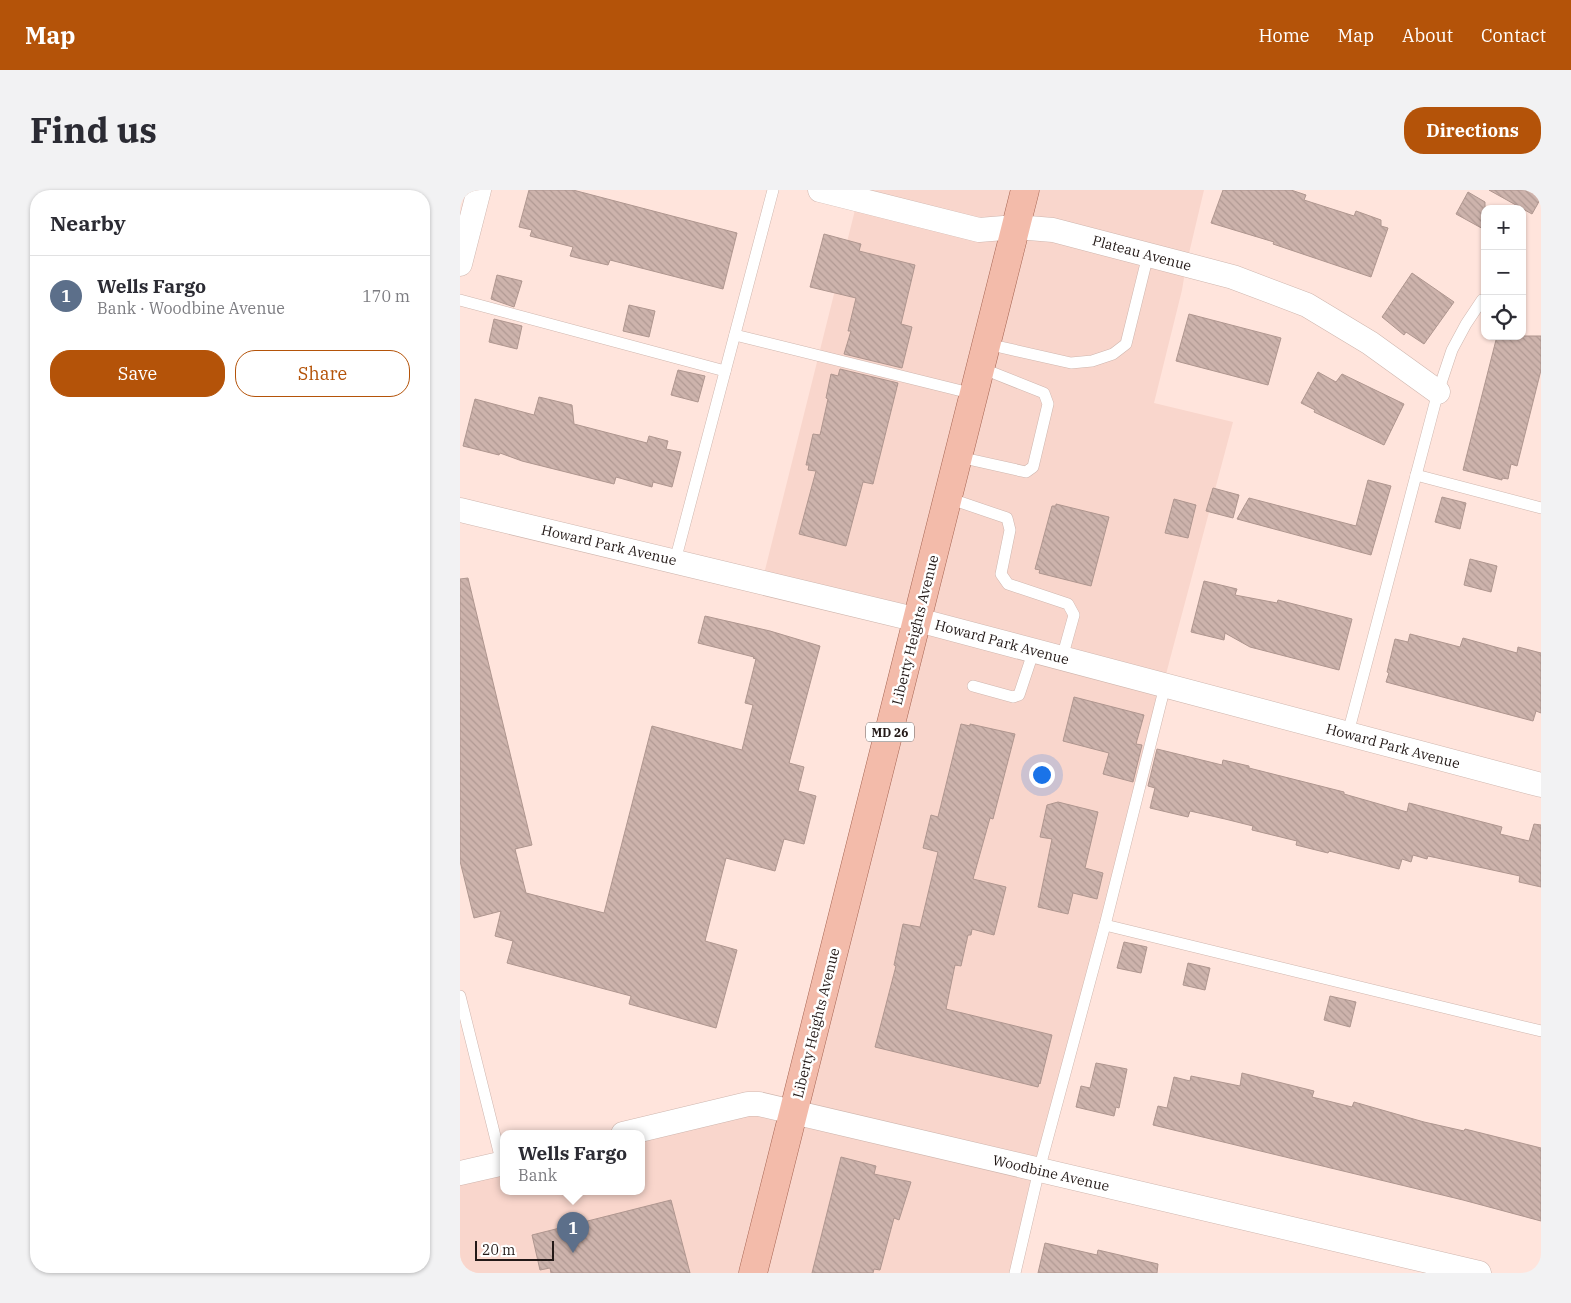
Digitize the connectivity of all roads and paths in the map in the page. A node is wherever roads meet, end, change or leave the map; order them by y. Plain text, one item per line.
1 (479, 190) edge
2 (773, 190) edge
3 (820, 190) edge
4 (1025, 190) edge
5 (1016, 227) junction
6 (1148, 255) junction
7 (460, 264) edge
8 (460, 300) edge
9 (1481, 302) edge
10 (735, 335) junction
11 (981, 369) junction
12 (725, 371) junction
13 (1438, 392) junction
14 (959, 457) junction
15 (1416, 476) junction
16 (948, 498) junction
17 (1541, 508) edge
18 (460, 510) edge
19 (675, 561) junction
20 (918, 620) junction
21 (1034, 650) junction
22 (1062, 658) junction
23 (973, 686) dead end
24 (1165, 686) junction
25 (1348, 733) junction
26 (1541, 785) edge
27 (1105, 924) junction
28 (460, 996) edge
29 (1541, 1031) edge
30 (794, 1112) junction
31 (640, 1130) edge
32 (500, 1151) edge
33 (500, 1164) edge
34 (1039, 1170) junction
35 (460, 1173) edge
36 (752, 1273) edge
37 (1015, 1273) edge
38 (1480, 1273) edge

1 - 7 street
2 - 10 lane
3 - 5 street, Plateau Avenue
4 - 5 main road, Liberty Heights Avenue / MD 26
5 - 6 street, Plateau Avenue
5 - 11 main road, Liberty Heights Avenue / MD 26
6 - 11 lane
6 - 13 street, Plateau Avenue
8 - 12 lane
9 - 13 lane
10 - 11 lane
10 - 12 lane
11 - 14 main road, Liberty Heights Avenue / MD 26
11 - 14 lane
12 - 19 lane
13 - 15 lane
14 - 16 main road, Liberty Heights Avenue / MD 26
15 - 17 lane
15 - 25 lane
16 - 20 main road, Liberty Heights Avenue / MD 26
16 - 22 lane
18 - 19 street, Howard Park Avenue
19 - 20 street, Howard Park Avenue
20 - 21 street, Howard Park Avenue
20 - 30 main road, Liberty Heights Avenue / MD 26
21 - 22 street, Howard Park Avenue
21 - 23 lane
22 - 24 street, Howard Park Avenue
24 - 25 street, Howard Park Avenue
24 - 27 lane
25 - 26 street, Howard Park Avenue
27 - 29 lane
27 - 34 lane
28 - 32 lane
30 - 31 street, Woodbine Avenue
30 - 34 street, Woodbine Avenue
30 - 36 main road, Liberty Heights Avenue / MD 26
33 - 35 street
34 - 37 lane
34 - 38 street, Woodbine Avenue

